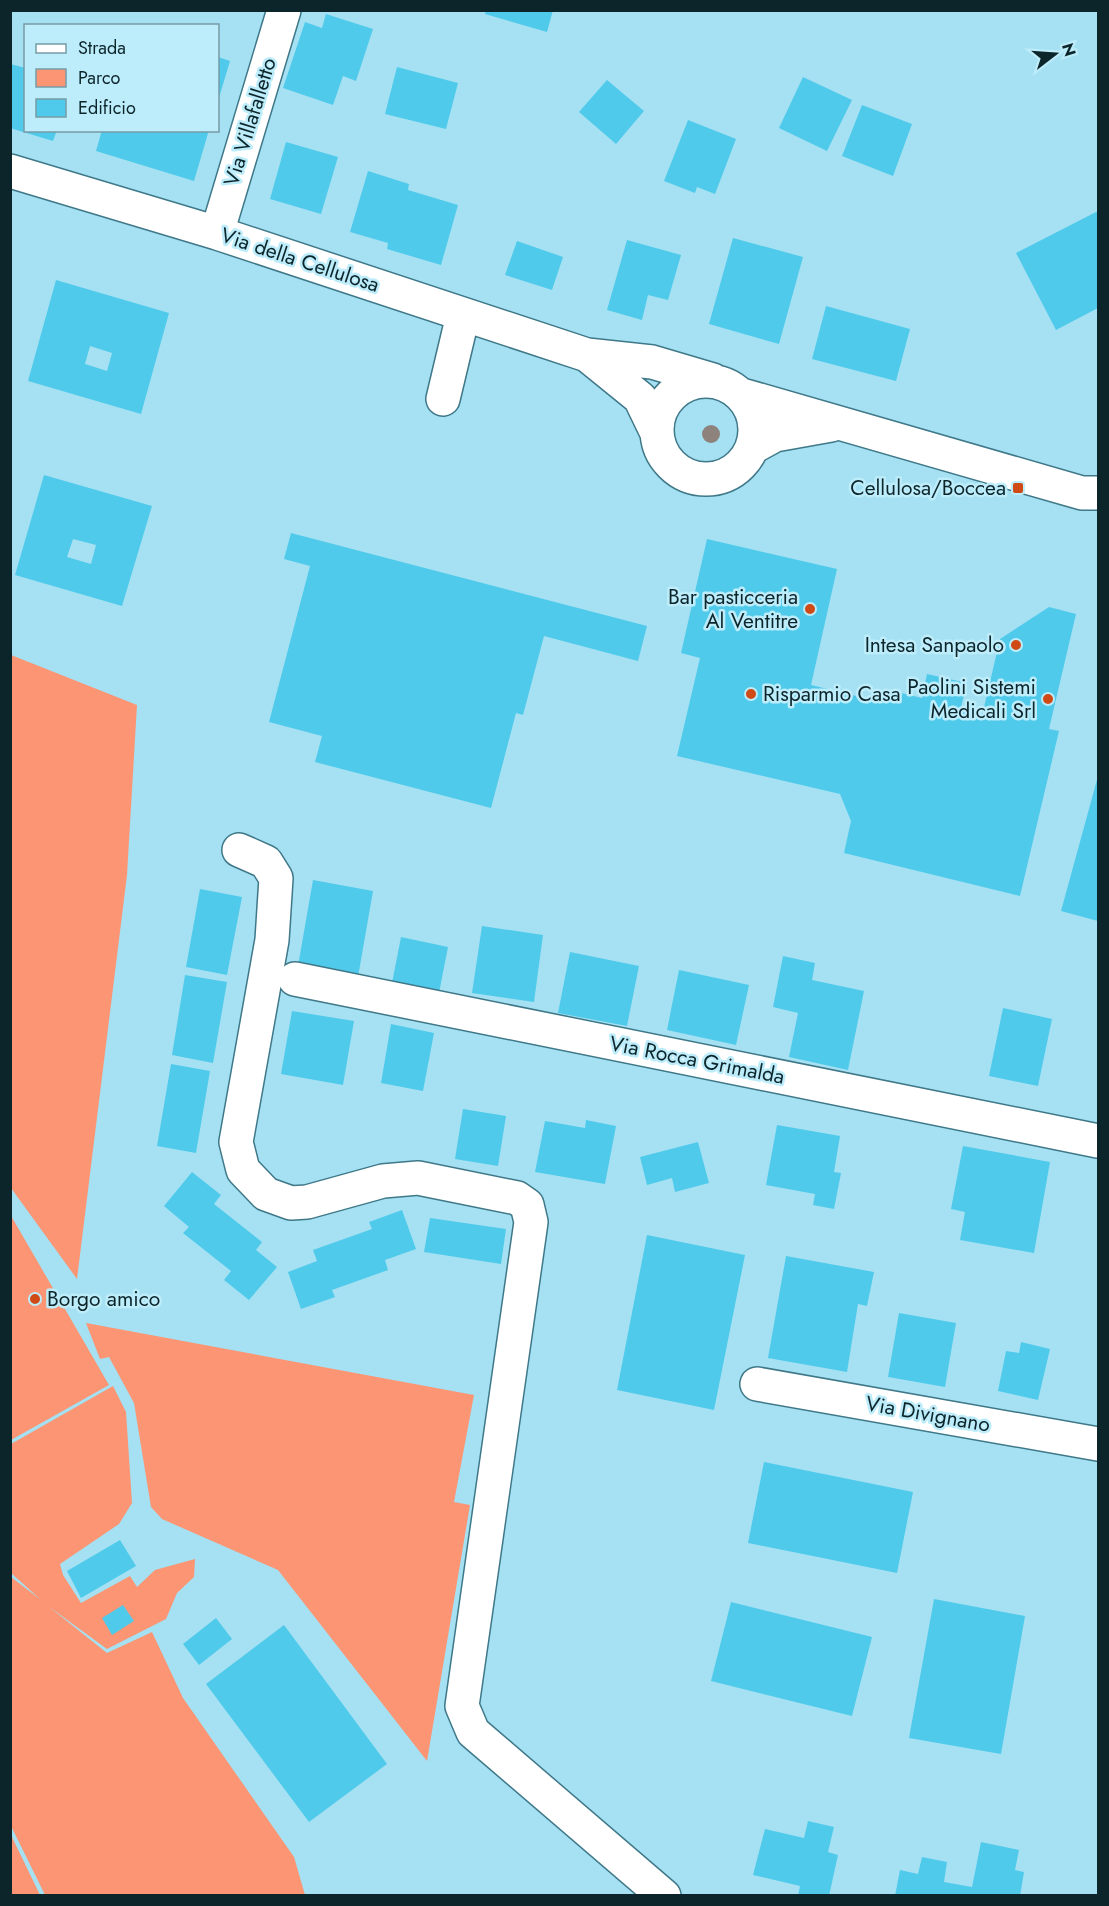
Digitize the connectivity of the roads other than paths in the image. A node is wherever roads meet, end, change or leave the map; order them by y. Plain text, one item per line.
1 (284, 10) edge
2 (10, 171) edge
3 (216, 232) junction
4 (463, 315) junction
5 (587, 355) junction
6 (713, 380) junction
7 (742, 395) junction
8 (443, 399) dead end
9 (842, 424) junction
10 (656, 431) junction
11 (753, 447) junction
12 (1093, 497) edge
13 (239, 850) dead end
14 (295, 979) dead end
15 (1098, 1141) edge
16 (757, 1384) dead end
17 (1098, 1444) edge
18 (664, 1896) edge

1 - 3 street, Via Villafalletto
2 - 3 street, Via della Cellulosa
3 - 4 street, Via della Cellulosa
4 - 5 street, Via della Cellulosa
4 - 8 street
5 - 6 street, Via della Cellulosa
5 - 10 street, Via della Cellulosa
6 - 7 street
6 - 10 street
7 - 9 street
7 - 11 street
9 - 11 street
9 - 12 street
10 - 11 street
13 - 18 street
14 - 15 street, Via Rocca Grimalda
16 - 17 street, Via Divignano

